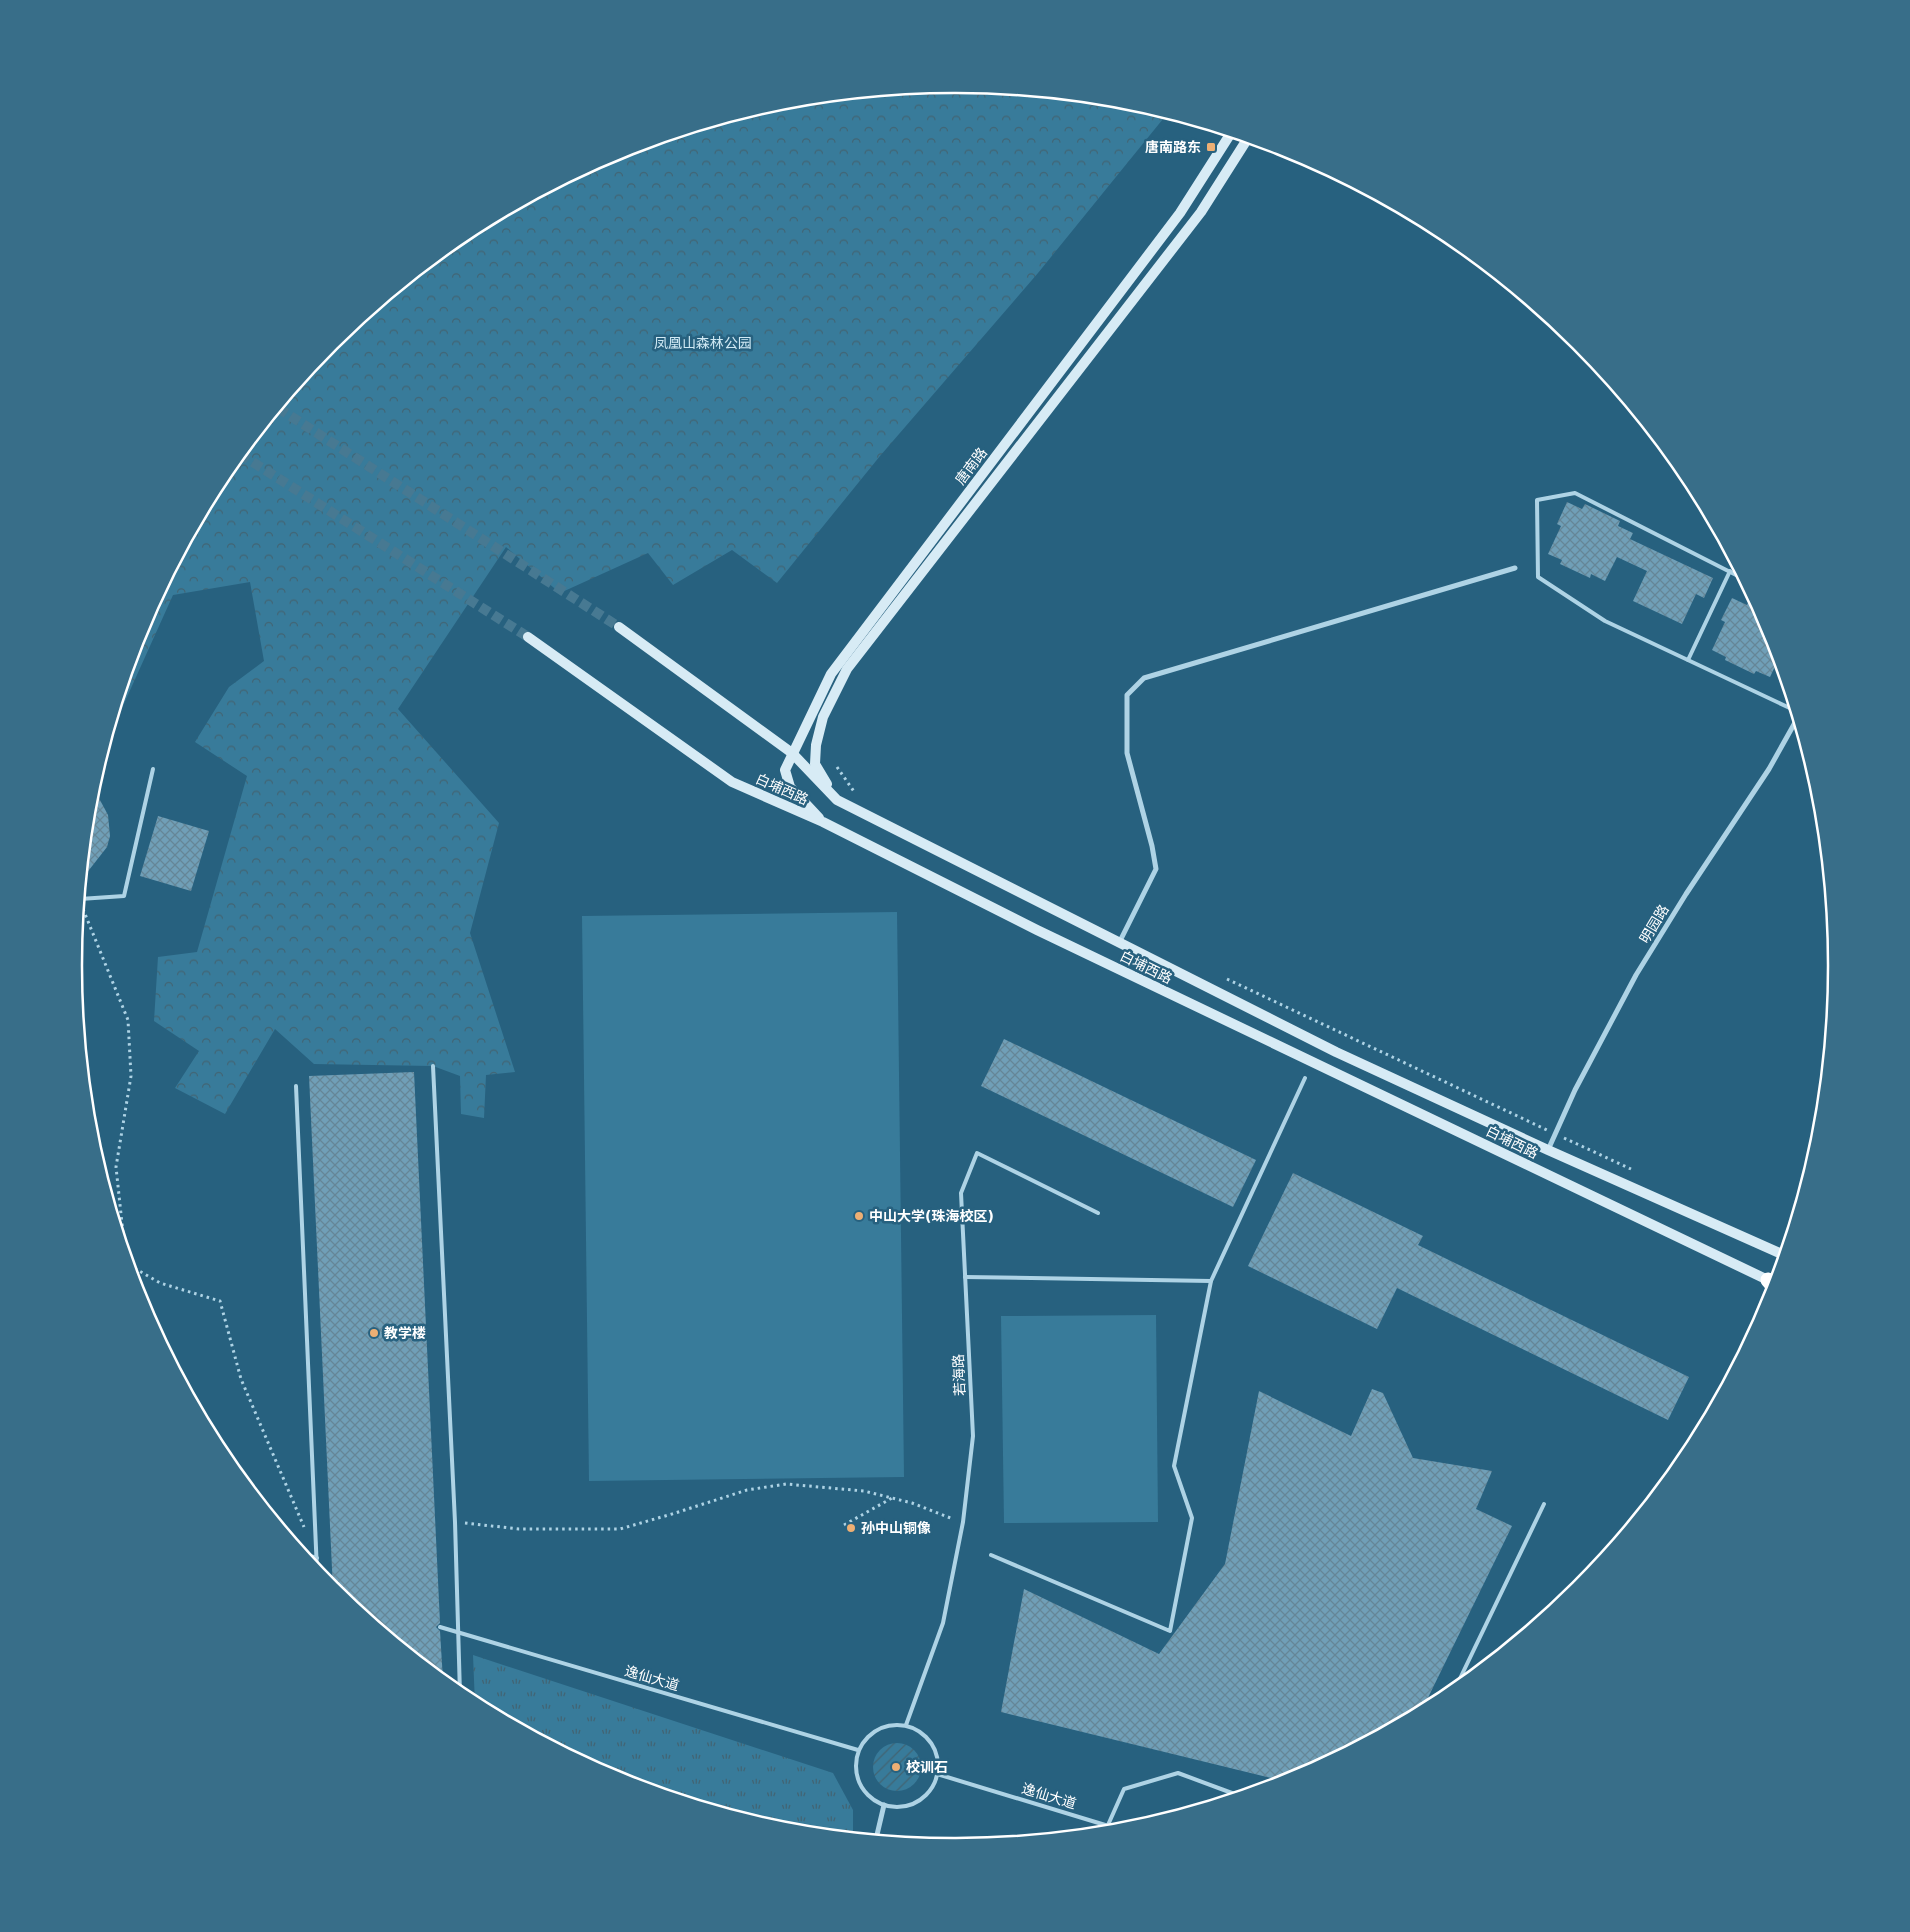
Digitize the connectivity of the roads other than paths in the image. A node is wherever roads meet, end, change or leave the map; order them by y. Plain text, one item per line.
1 (1228, 138) edge
2 (1244, 144) edge
3 (1515, 568) dead end
4 (1730, 571) junction
5 (1735, 574) edge
6 (619, 627) tunnel mouth
7 (528, 637) tunnel mouth
8 (1688, 660) junction
9 (1788, 707) edge
10 (1794, 726) edge
11 (792, 754) junction
12 (153, 769) dead end
13 (837, 800) junction
14 (823, 822) junction
15 (85, 900) edge
16 (1119, 943) junction
17 (433, 1066) dead end
18 (1305, 1078) dead end
19 (296, 1086) dead end
20 (1548, 1150) junction
21 (1098, 1213) dead end
22 (1779, 1253) edge
23 (965, 1277) junction
24 (1211, 1281) junction
25 (1768, 1281) edge
26 (1544, 1504) dead end
27 (991, 1555) dead end
28 (314, 1557) edge
29 (317, 1558) joint
30 (440, 1627) dead end
31 (457, 1632) junction
32 (1461, 1676) edge
33 (459, 1683) edge
34 (906, 1725) junction
35 (858, 1750) junction
36 (937, 1774) junction
37 (1232, 1793) edge
38 (884, 1805) junction
39 (1108, 1825) joint
40 (877, 1835) edge

1 - 11 main road, 唐南路
2 - 13 main road, 唐南路
3 - 16 street
4 - 5 lane
4 - 8 lane
4 - 8 lane
6 - 11 main road, 白埔西路
7 - 14 main road, 白埔西路
8 - 9 lane
10 - 20 street, 明园路
11 - 13 main road, 白埔西路
11 - 14 main road, 唐南路
12 - 15 lane
13 - 16 main road, 白埔西路
14 - 25 main road, 白埔西路
16 - 20 main road, 白埔西路
17 - 31 lane
18 - 24 lane
19 - 29 lane
20 - 22 main road, 白埔西路
21 - 23 lane, 若海路
23 - 24 lane
23 - 34 lane, 若海路
24 - 27 lane
26 - 32 lane
28 - 29 lane
30 - 31 lane, 逸仙大道
31 - 33 lane
31 - 35 lane, 逸仙大道
34 - 35 lane
34 - 36 lane
35 - 38 lane
36 - 38 lane
36 - 39 lane, 逸仙大道
37 - 39 lane
38 - 40 street

